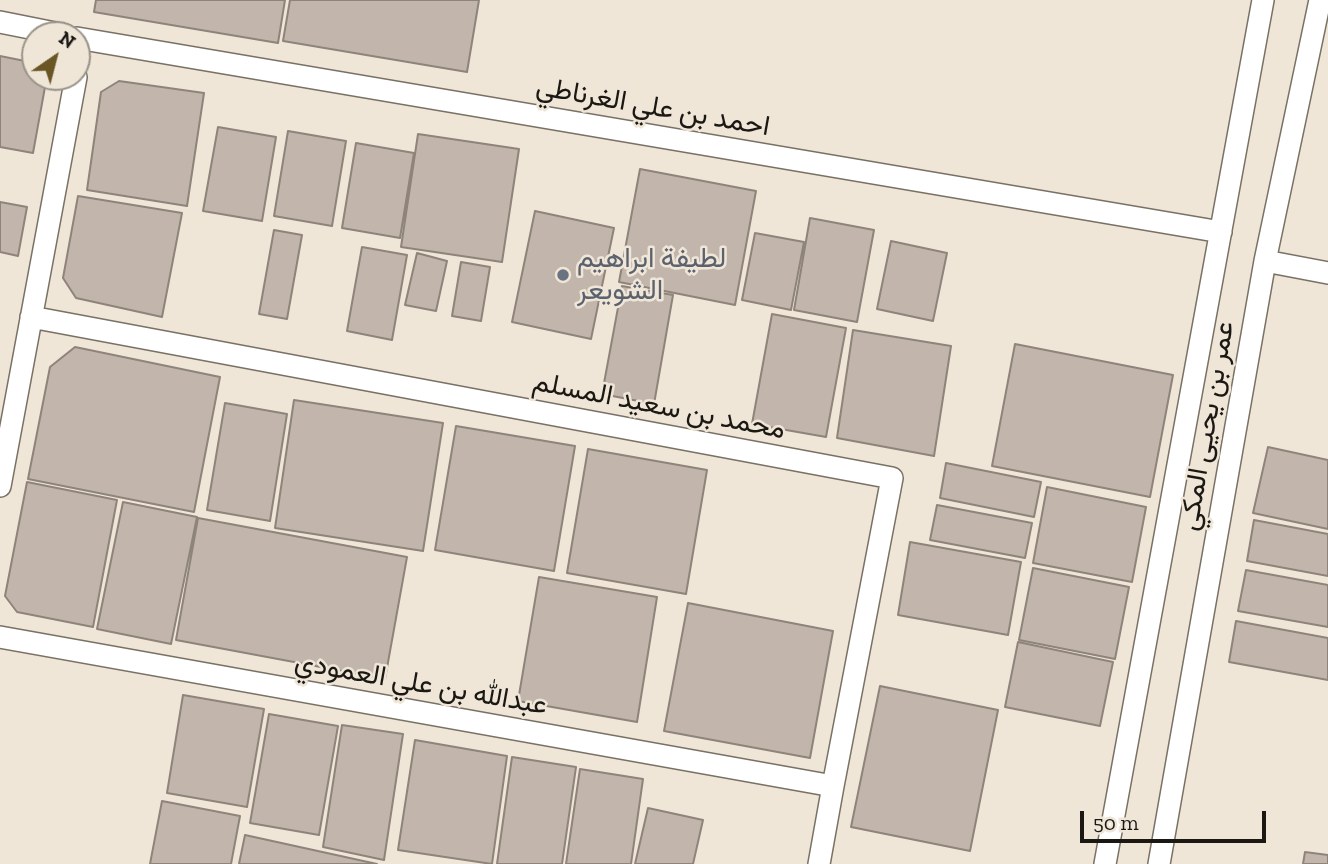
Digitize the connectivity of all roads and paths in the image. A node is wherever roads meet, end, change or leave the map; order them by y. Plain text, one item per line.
1 (1263, 0) edge
2 (1320, 0) edge
3 (0, 22) edge
4 (21, 26) edge
5 (91, 40) edge
6 (73, 91) edge
7 (1221, 232) junction
8 (1265, 261) junction
9 (1328, 273) edge
10 (31, 317) junction
11 (0, 486) edge
12 (0, 637) edge
13 (833, 786) junction
14 (819, 864) edge
15 (1105, 864) edge
16 (1159, 864) edge

1 - 7 street, عمر بن يحيى المكي
2 - 8 street, عمر بن يحيى المكي
3 - 4 street, احمد بن علي الغرناطي
5 - 7 street, احمد بن علي الغرناطي
6 - 10 street
7 - 15 street, عمر بن يحيى المكي
8 - 9 street
8 - 16 street, عمر بن يحيى المكي
10 - 11 street
10 - 13 street, محمد بن سعيد المسلم
12 - 13 street, عبدالله بن علي العمودي
13 - 14 street, محمد بن سعيد المسلم

